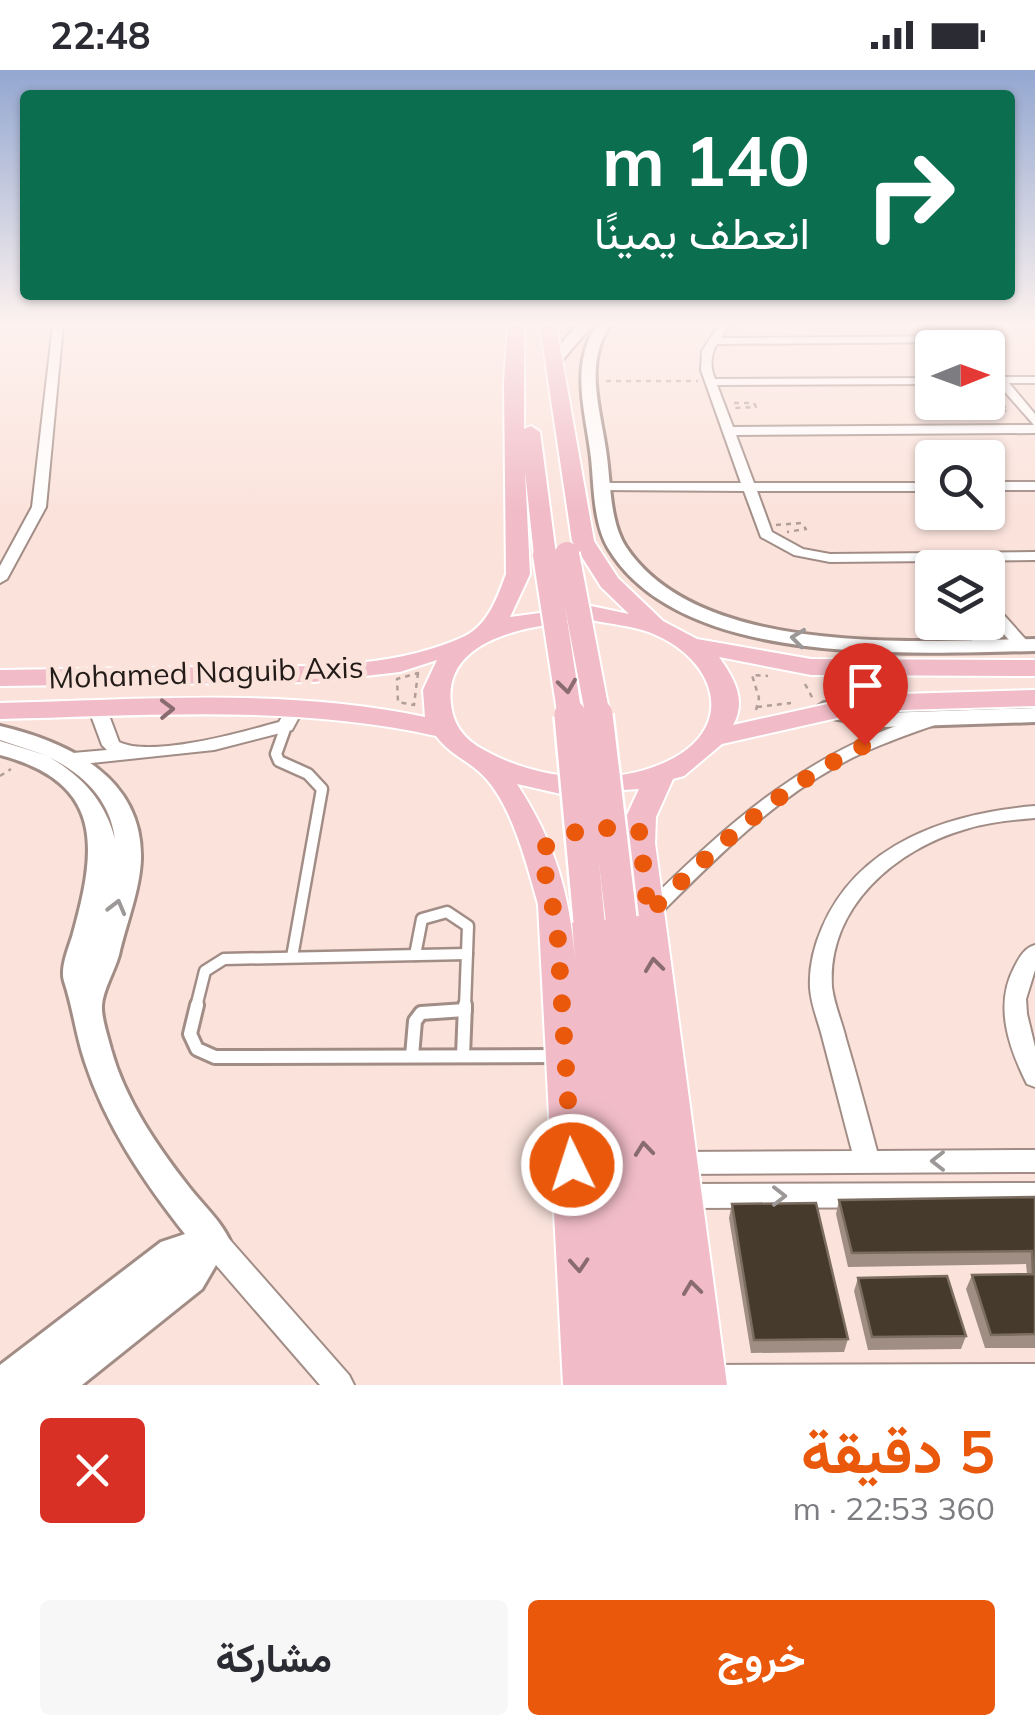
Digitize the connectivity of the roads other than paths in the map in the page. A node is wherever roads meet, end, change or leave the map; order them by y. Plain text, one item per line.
1 (52, 386) edge
2 (516, 386) edge
3 (528, 386) edge
4 (551, 386) edge
5 (559, 386) edge
6 (590, 386) edge
7 (711, 386) edge
8 (1005, 392) edge
9 (1035, 426) edge
10 (727, 431) junction
11 (572, 462) junction
12 (600, 462) junction
13 (915, 486) edge
14 (1005, 486) edge
15 (1035, 486) edge
16 (604, 487) junction
17 (746, 487) junction
18 (556, 555) junction
19 (1035, 556) edge
20 (1005, 558) edge
21 (915, 561) edge
22 (600, 572) junction
23 (0, 580) edge
24 (516, 584) junction
25 (656, 626) junction
26 (1005, 626) edge
27 (477, 636) junction
28 (980, 640) edge
29 (694, 645) junction
30 (978, 645) junction
31 (1032, 656) edge
32 (842, 668) junction
33 (356, 671) junction
34 (0, 678) edge
35 (1035, 698) edge
36 (892, 701) junction
37 (818, 705) junction
38 (98, 710) junction
39 (0, 712) edge
40 (364, 712) junction
41 (1035, 715) edge
42 (290, 717) junction
43 (941, 717) junction
44 (444, 728) junction
45 (0, 733) edge
46 (718, 737) junction
47 (0, 748) edge
48 (130, 755) junction
49 (73, 759) junction
50 (489, 765) junction
51 (660, 775) junction
52 (1035, 812) edge
53 (640, 832) junction
54 (540, 851) junction
55 (619, 918) junction
56 (1035, 953) edge
57 (467, 954) junction
58 (416, 955) junction
59 (292, 957) junction
60 (90, 1000) junction
61 (1024, 1002) edge
62 (465, 1010) junction
63 (412, 1056) junction
64 (463, 1056) junction
65 (566, 1056) junction
66 (1035, 1078) edge
67 (867, 1161) junction
68 (1035, 1161) edge
69 (679, 1180) junction
70 (1035, 1196) edge
71 (213, 1240) junction
72 (1035, 1378) edge
73 (692, 1384) edge
74 (5, 1385) edge
75 (52, 1385) edge
76 (339, 1385) edge
77 (586, 1385) edge
78 (624, 1385) edge

1 - 23 street
2 - 24 main road
3 - 18 main road
4 - 18 main road
5 - 11 main road
6 - 12 street
7 - 10 street
8 - 9 street
9 - 10 street
10 - 17 street
11 - 12 main road
11 - 22 main road
12 - 16 street
13 - 17 street
14 - 15 street
16 - 17 street
30 -> 16 street
17 - 21 street
18 - 55 main road, bridge
19 - 20 street
22 - 24 main road
22 - 25 main road
24 - 27 main road
25 - 27 main road
25 - 29 main road
26 - 31 street
27 - 33 main road, Mohamed Naguib Axis
27 - 44 main road
28 - 30 street
29 - 32 main road
29 - 46 main road
30 - 31 street
31 - 32 main road
32 - 36 main road
33 - 34 main road, Mohamed Naguib Axis
33 - 40 main road
35 - 36 main road
36 - 37 main road
37 - 43 street
37 - 46 main road
38 - 39 main road, Mohamed Naguib Axis
38 -> 42 main road, Mohamed Naguib Axis
38 - 48 street
40 - 42 main road, Mohamed Naguib Axis
40 - 44 main road, Mohamed Naguib Axis
41 - 43 street
42 - 48 street
42 - 59 lane
43 - 55 street
44 - 50 main road
45 - 49 street
46 - 51 main road
47 - 60 street
48 - 49 street
60 -> 49 street
50 - 51 main road
50 - 54 main road
51 - 53 main road
52 - 67 street
53 - 54 main road
53 - 55 main road
54 - 65 main road
69 -> 55 main road
73 -> 55 main road
55 - 78 main road
56 - 61 street
57 - 58 lane
57 - 58 lane
57 - 62 lane
58 - 59 lane
59 - 63 lane
60 - 71 street
61 - 66 street
62 - 63 lane
62 - 64 lane
63 - 64 lane
64 - 65 lane
65 -> 77 main road
68 -> 67 street
67 - 69 street
69 -> 70 street
73 -> 69 main road
71 - 74 street
71 - 75 street
71 - 76 street
72 - 73 street

